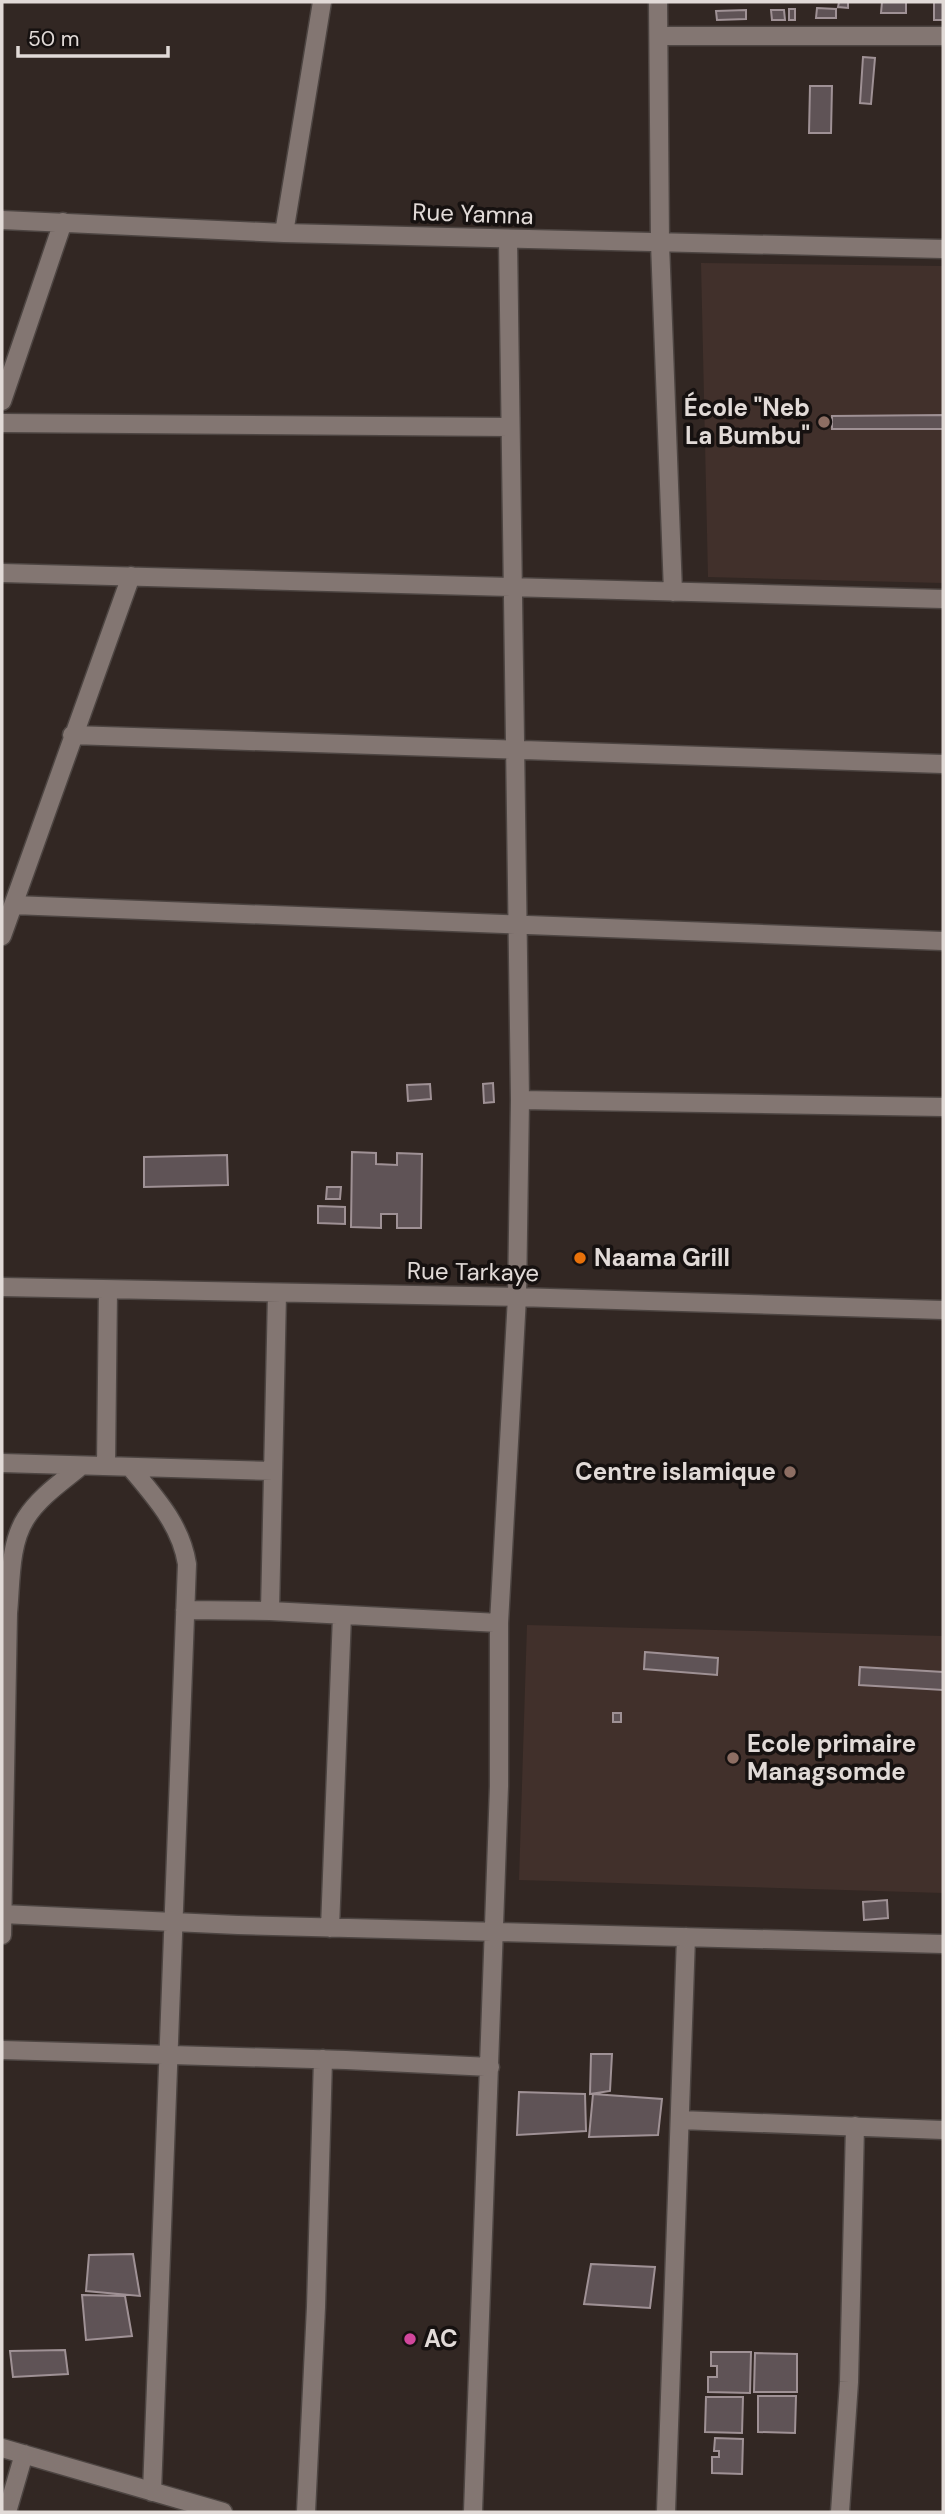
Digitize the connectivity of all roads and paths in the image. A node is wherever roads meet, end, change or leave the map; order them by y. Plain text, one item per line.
1 (322, 2) edge
2 (658, 2) edge
3 (659, 36) junction
4 (943, 36) edge
5 (2, 220) edge
6 (63, 222) junction
7 (284, 233) junction
8 (508, 239) junction
9 (660, 243) junction
10 (943, 249) edge
11 (2, 401) edge
12 (2, 423) edge
13 (510, 427) junction
14 (2, 573) edge
15 (131, 576) junction
16 (512, 587) junction
17 (673, 592) junction
18 (943, 599) edge
19 (72, 735) junction
20 (514, 750) junction
21 (943, 764) edge
22 (13, 905) junction
23 (517, 925) junction
24 (2, 936) edge
25 (943, 941) edge
26 (520, 1100) junction
27 (943, 1107) edge
28 (2, 1287) edge
29 (108, 1290) junction
30 (276, 1294) junction
31 (517, 1297) junction
32 (943, 1310) edge
33 (2, 1463) edge
34 (106, 1465) junction
35 (81, 1466) junction
36 (131, 1467) junction
37 (273, 1471) junction
38 (185, 1609) junction
39 (270, 1611) junction
40 (5, 1613) edge
41 (342, 1615) junction
42 (499, 1623) junction
43 (2, 1914) edge
44 (173, 1923) junction
45 (330, 1928) junction
46 (495, 1932) junction
47 (2, 1935) edge
48 (686, 1937) junction
49 (943, 1944) edge
50 (2, 2050) edge
51 (169, 2055) junction
52 (323, 2059) junction
53 (490, 2067) junction
54 (680, 2120) junction
55 (855, 2126) junction
56 (943, 2130) edge
57 (2, 2448) edge
58 (24, 2454) junction
59 (152, 2492) junction
60 (8, 2512) edge
61 (223, 2512) edge
62 (306, 2512) edge
63 (473, 2512) edge
64 (666, 2512) edge
65 (841, 2512) edge

1 - 7 street
2 - 3 street
3 - 4 street
3 - 9 street
5 - 6 street, Rue Yamna
6 - 7 street, Rue Yamna
6 - 11 street
7 - 8 street, Rue Yamna
8 - 9 street, Rue Yamna
8 - 13 street
9 - 10 street, Rue Yamna
9 - 17 street
12 - 13 street
13 - 16 street
14 - 15 street
15 - 16 street
15 - 19 street
16 - 17 street
16 - 20 street
17 - 18 street
19 - 20 street
19 - 22 street
20 - 21 street
20 - 23 street
22 - 23 street
22 - 24 street
23 - 25 street
23 - 26 street
26 - 27 street
26 - 31 street
28 - 29 street, Rue Tarkaye
29 - 30 street, Rue Tarkaye
29 - 34 street
30 - 31 street, Rue Tarkaye
30 - 37 street
31 - 32 street, Rue Tarkaye
31 - 42 street
33 - 35 street
34 - 35 street
34 - 36 street
35 - 40 street
36 - 37 street
36 - 38 street
37 - 39 street
38 - 39 street
38 - 44 street
39 - 41 street
40 - 43 street
41 - 42 street
41 - 45 street
42 - 46 street
43 - 44 street
43 - 47 street
44 - 45 street
44 - 51 street
45 - 46 street
46 - 48 street
46 - 53 street
48 - 49 street
48 - 54 street
50 - 51 street
51 - 52 street
51 - 59 street
52 - 53 street
52 - 62 street
53 - 63 street
54 - 55 street
54 - 64 street
55 - 56 street
55 - 65 street
57 - 58 street
58 - 59 street
58 - 60 street
59 - 61 street

